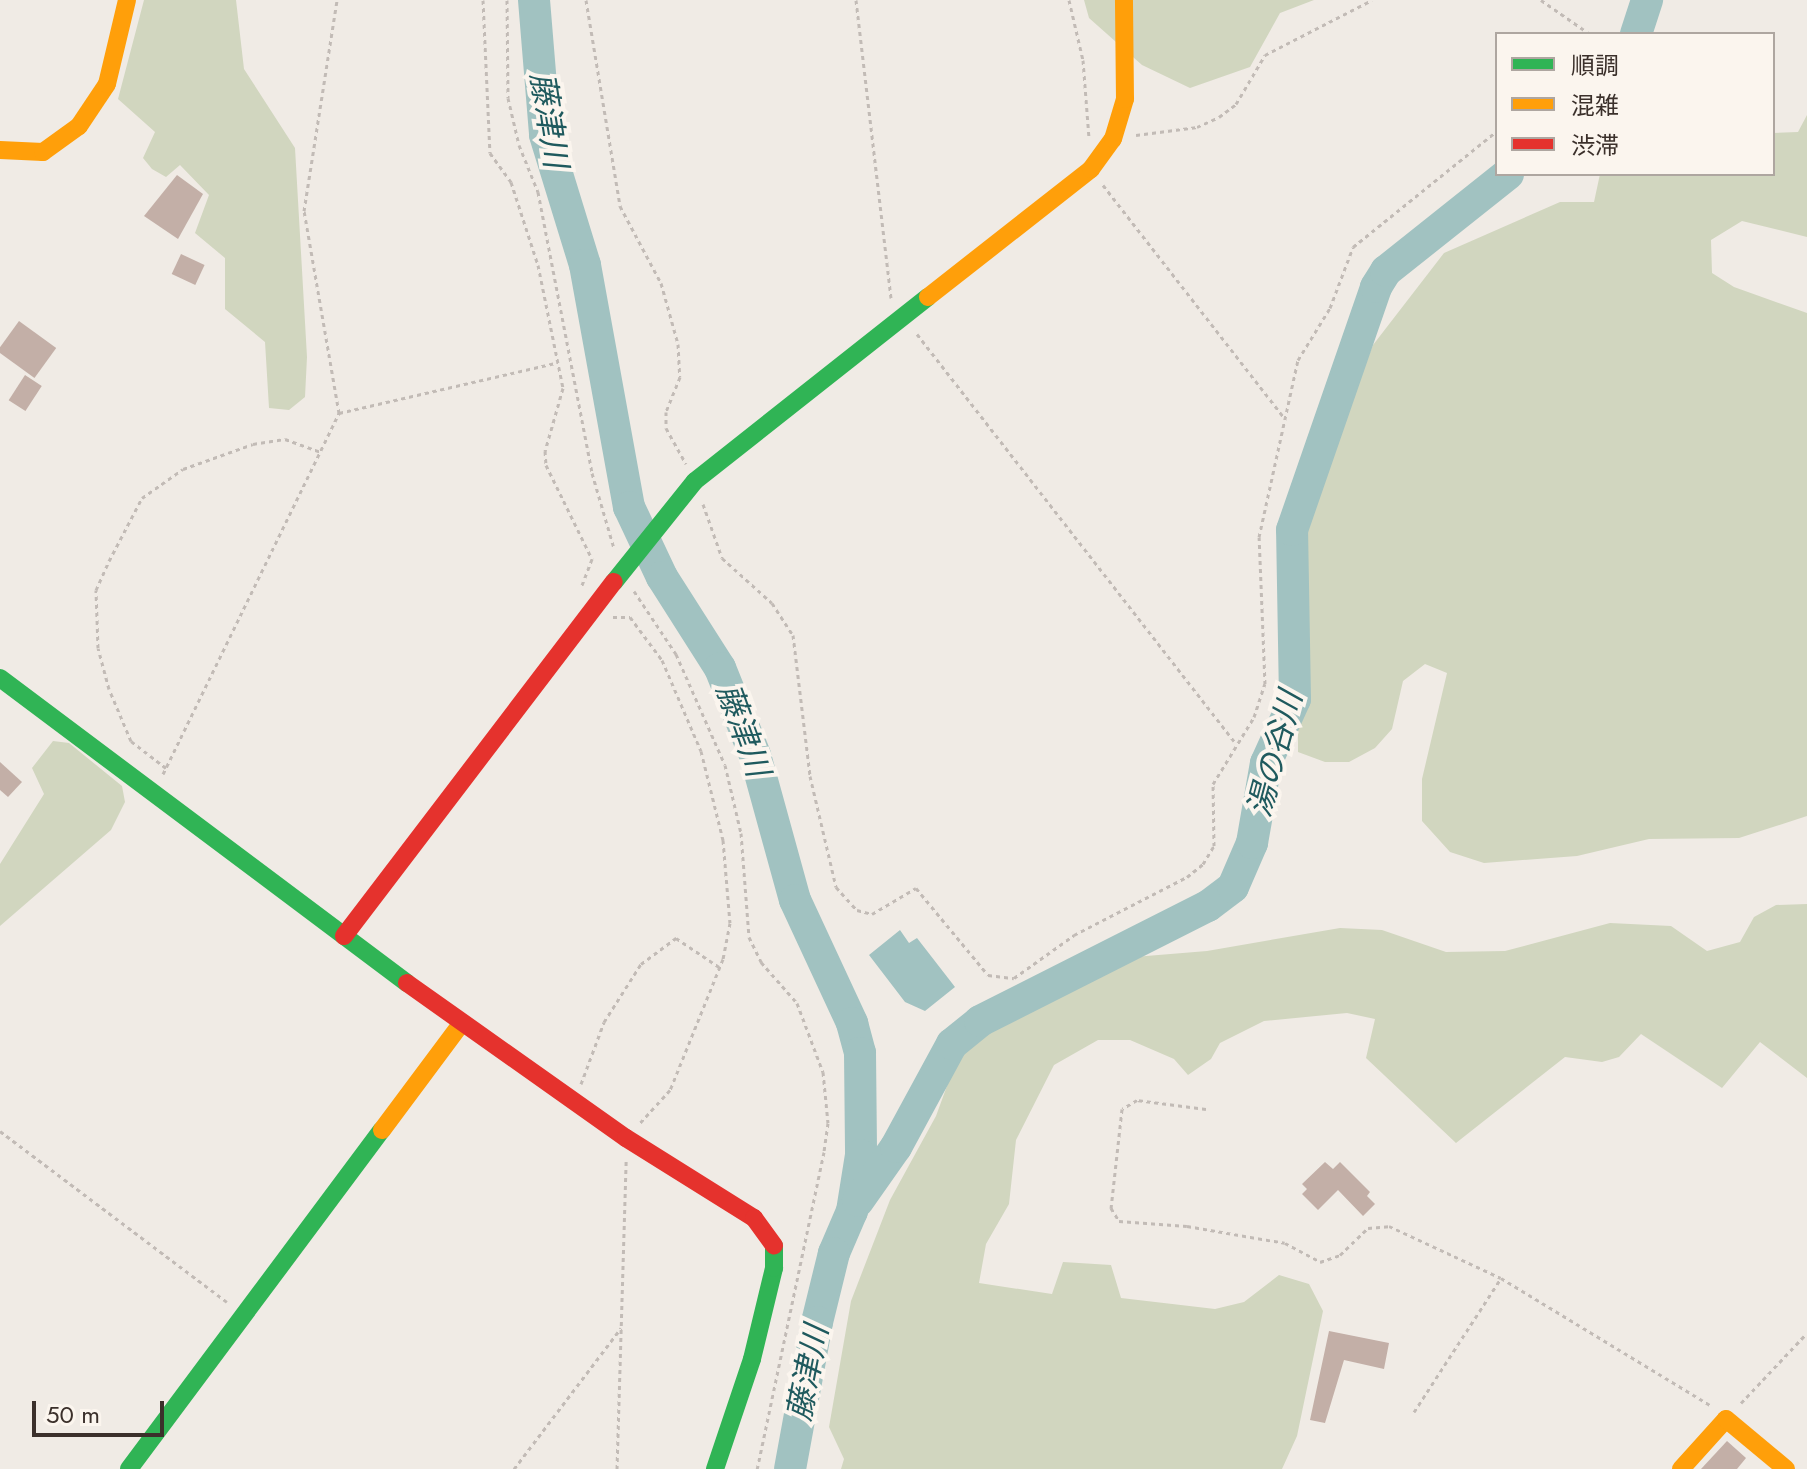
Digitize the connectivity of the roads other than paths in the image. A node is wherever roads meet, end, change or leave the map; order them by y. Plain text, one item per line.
1 (127, 0) edge
2 (1124, 0) edge
3 (0, 150) edge
4 (0, 678) edge
5 (344, 936) junction
6 (461, 1024) junction
7 (129, 1469) edge
8 (715, 1469) edge
9 (1681, 1469) edge
10 (1786, 1469) edge

1 - 3 street
2 - 5 street
4 - 5 street
5 - 6 street
6 - 7 street
6 - 8 street
9 - 10 street

